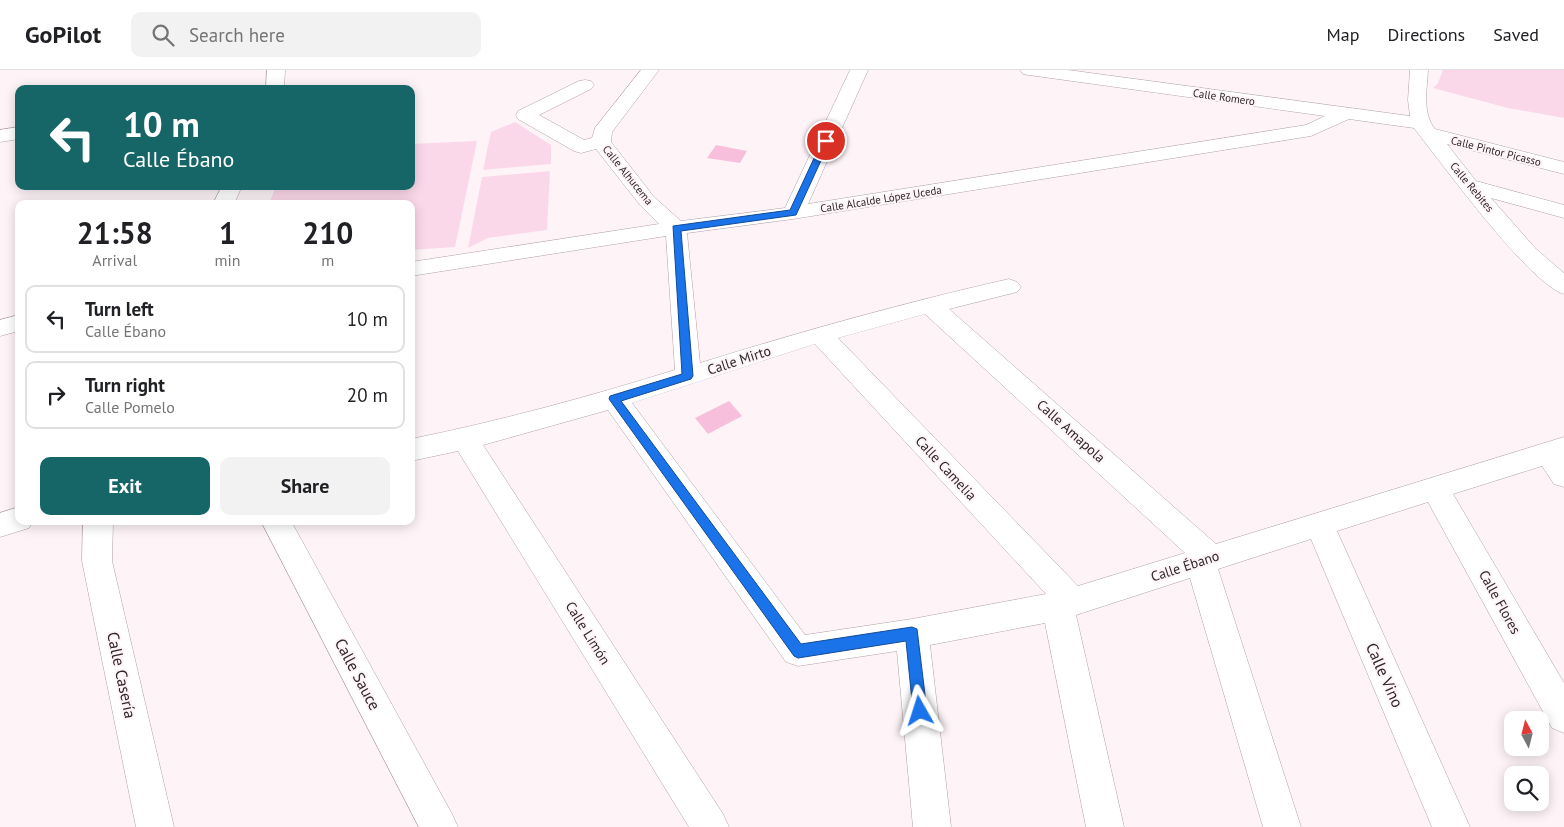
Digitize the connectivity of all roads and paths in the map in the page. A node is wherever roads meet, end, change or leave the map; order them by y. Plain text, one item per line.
1 (276, 70) edge
2 (650, 70) edge
3 (859, 70) edge
4 (1029, 70) edge
5 (1419, 70) edge
6 (1078, 73) edge
7 (275, 85) edge
8 (585, 85) dead end
9 (1346, 113) junction
10 (1424, 128) junction
11 (15, 134) edge
12 (0, 136) edge
13 (601, 142) junction
14 (1564, 168) edge
15 (1469, 185) junction
16 (1564, 212) edge
17 (793, 213) junction
18 (676, 228) junction
19 (1528, 254) junction
20 (1564, 265) edge
21 (415, 268) edge
22 (1564, 286) edge
23 (1009, 287) dead end
24 (930, 304) junction
25 (15, 325) edge
26 (0, 328) edge
27 (820, 334) junction
28 (688, 376) junction
29 (614, 399) junction
30 (465, 439) junction
31 (415, 449) edge
32 (1559, 459) edge
33 (1435, 488) junction
34 (15, 521) edge
35 (1319, 524) junction
36 (0, 525) edge
37 (98, 525) edge
38 (278, 525) edge
39 (1205, 560) junction
40 (1066, 604) junction
41 (912, 634) junction
42 (1563, 713) edge
43 (154, 827) edge
44 (439, 827) edge
45 (710, 827) edge
46 (932, 827) edge
47 (1105, 827) edge
48 (1282, 827) edge
49 (1451, 827) edge

1 - 7 street
2 - 13 street, Calle Alhucema
3 - 17 street
4 - 6 street, Calle Romero
5 - 10 street
6 - 9 street, Calle Romero
8 - 13 street
9 - 10 street, Calle Romero
9 - 17 street, Calle Alcalde López Uceda
10 - 14 street, Calle Pintor Picasso
10 - 15 street, Calle Rebites
11 - 12 street
13 - 18 street, Calle Alhucema
15 - 16 street
15 - 19 street, Calle Rebites
17 - 18 street, Calle Alcalde López Uceda
18 - 21 street, Calle Alcalde López Uceda
18 - 28 street
19 - 20 street
19 - 22 street, Calle Rebites
23 - 24 street, Calle Mirto
24 - 27 street, Calle Mirto
24 - 39 street, Calle Amapola
25 - 26 street
27 - 28 street, Calle Mirto
27 - 40 street, Calle Camelia
28 - 29 street, Calle Mirto
29 - 30 street, Calle Mirto
29 - 41 street, Calle Ébano
30 - 31 street, Calle Mirto
30 - 45 street, Calle Limón
32 - 33 street, Calle Ébano
33 - 35 street, Calle Ébano
33 - 42 street, Calle Flores
34 - 36 street
35 - 39 street, Calle Ébano
35 - 49 street, Calle Vino
37 - 43 street, Calle Casería
38 - 44 street, Calle Sauce
39 - 40 street, Calle Ébano
39 - 48 street
40 - 41 street, Calle Ébano
40 - 47 street
41 - 46 street

